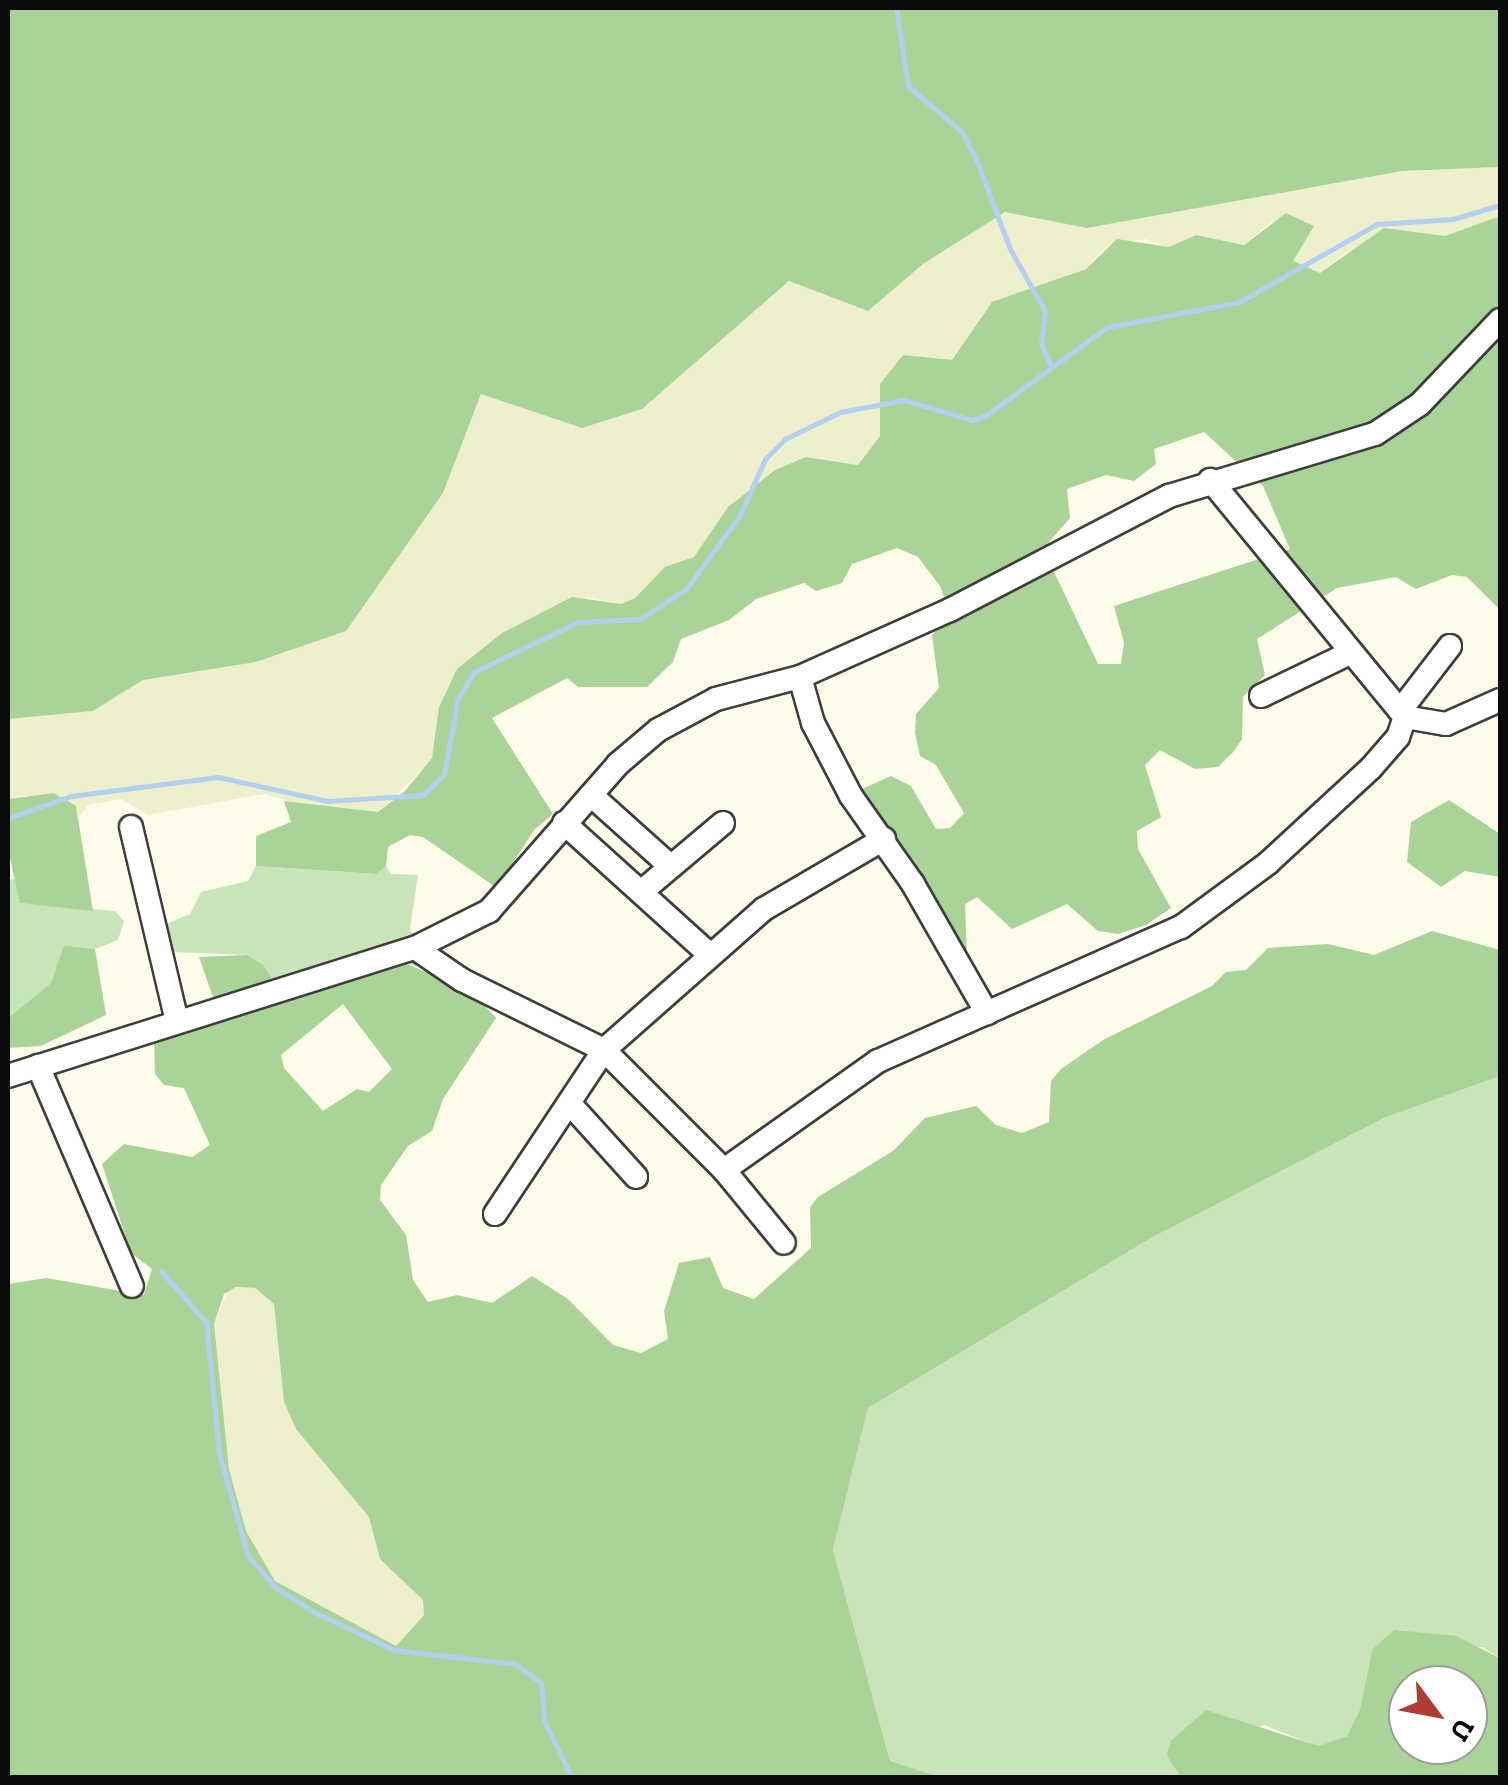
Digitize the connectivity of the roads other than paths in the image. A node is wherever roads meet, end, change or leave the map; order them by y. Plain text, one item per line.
1 (1500, 320) edge
2 (1210, 480) junction
3 (1450, 646) dead end
4 (1350, 653) junction
5 (800, 677) junction
6 (1261, 696) dead end
7 (1500, 700) edge
8 (1404, 712) junction
9 (591, 794) junction
10 (564, 823) junction
11 (723, 823) dead end
12 (132, 828) dead end
13 (884, 839) junction
14 (668, 864) junction
15 (641, 892) junction
16 (416, 948) junction
17 (709, 954) junction
18 (987, 1013) junction
19 (177, 1022) junction
20 (604, 1050) junction
21 (38, 1066) junction
22 (8, 1076) edge
23 (571, 1105) junction
24 (724, 1170) junction
25 (636, 1177) dead end
26 (495, 1214) dead end
27 (784, 1243) dead end
28 (132, 1286) dead end

1 - 2 street
2 - 4 street
2 - 5 street
3 - 8 street
4 - 6 street
4 - 8 street
5 - 9 street
5 - 13 street
7 - 8 street
8 - 18 street
9 - 10 street
9 - 14 street
10 - 15 street
10 - 16 street
11 - 14 street
12 - 19 street
13 - 17 street
13 - 18 street
14 - 15 street
15 - 17 street
16 - 19 street
16 - 20 street
17 - 20 street
18 - 24 street
19 - 21 street
20 - 23 street
20 - 24 street
21 - 22 street
21 - 28 street
23 - 25 street
23 - 26 street
24 - 27 street

